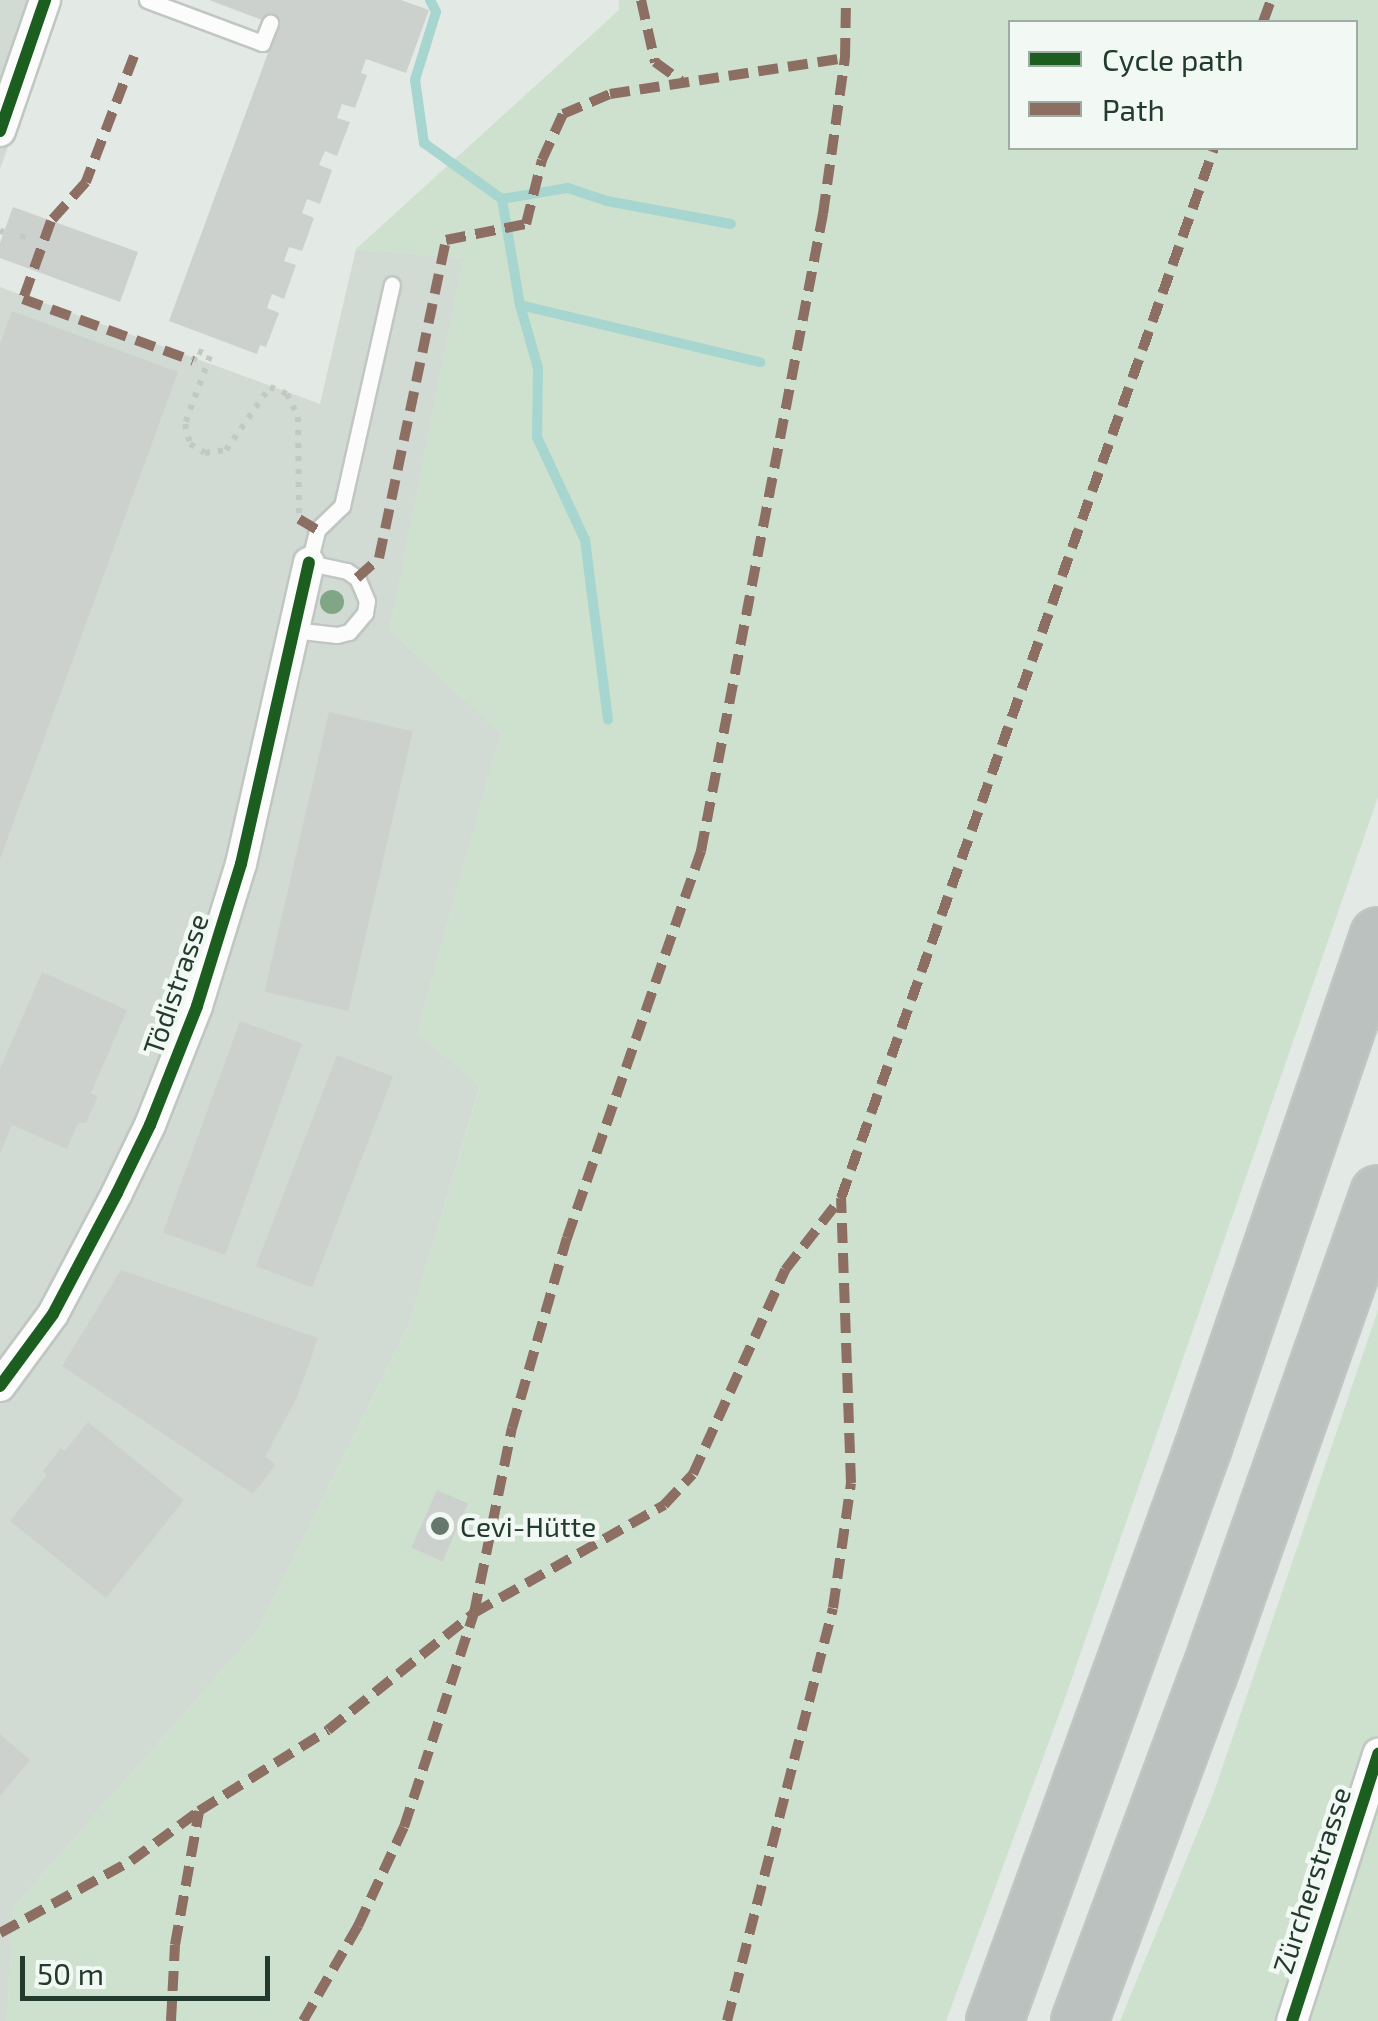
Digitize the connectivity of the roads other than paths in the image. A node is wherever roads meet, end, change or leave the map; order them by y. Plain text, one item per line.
1 (46, 0) edge
2 (147, 0) edge
3 (270, 23) dead end
4 (0, 131) edge
5 (392, 286) dead end
6 (309, 563) junction
7 (293, 630) junction
8 (1378, 935) edge
9 (1378, 1193) edge
10 (0, 1386) edge
11 (1378, 1754) edge
12 (994, 2021) edge
13 (1079, 2021) edge
14 (1292, 2021) edge

1 - 4 street
2 - 3 lane
5 - 6 lane
6 - 7 street, Tödistrasse
6 - 7 lane
7 - 10 street, Tödistrasse
8 - 12 highway
9 - 13 highway
11 - 14 street, Zürcherstrasse

